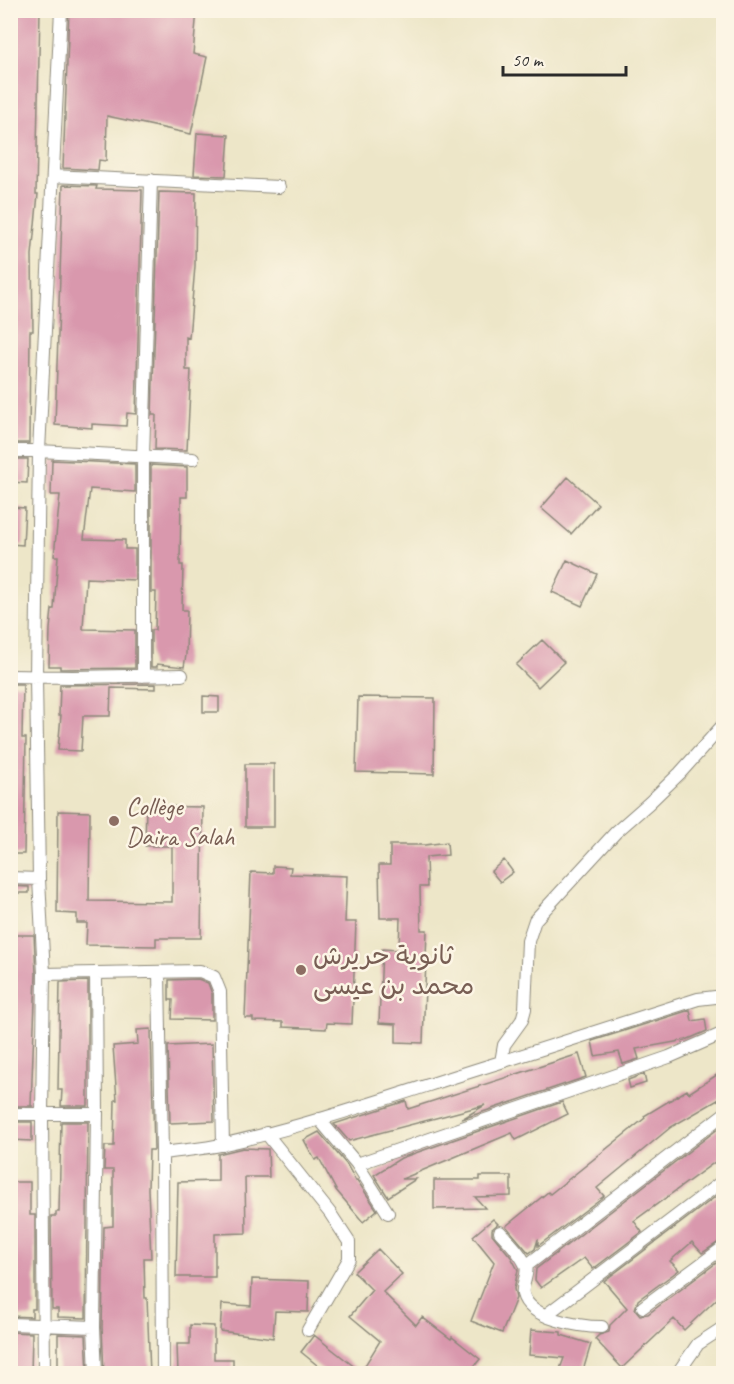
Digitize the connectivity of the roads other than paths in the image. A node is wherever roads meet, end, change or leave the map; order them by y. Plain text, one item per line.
1 (61, 10) edge
2 (53, 176) junction
3 (151, 180) junction
4 (279, 187) dead end
5 (39, 451) junction
6 (10, 452) edge
7 (143, 456) junction
8 (193, 459) dead end
9 (182, 675) dead end
10 (10, 676) edge
11 (143, 676) junction
12 (36, 677) junction
13 (723, 724) edge
14 (10, 878) edge
15 (39, 879) junction
16 (159, 972) junction
17 (96, 973) junction
18 (44, 974) junction
19 (723, 996) edge
20 (723, 1034) edge
21 (501, 1062) junction
22 (10, 1114) edge
23 (42, 1114) junction
24 (97, 1114) junction
25 (723, 1114) edge
26 (319, 1119) junction
27 (266, 1133) junction
28 (224, 1144) junction
29 (162, 1153) junction
30 (357, 1164) junction
31 (723, 1180) edge
32 (388, 1213) dead end
33 (500, 1232) dead end
34 (723, 1247) edge
35 (526, 1266) junction
36 (643, 1307) dead end
37 (546, 1315) junction
38 (10, 1324) edge
39 (43, 1324) junction
40 (94, 1327) junction
41 (602, 1327) dead end
42 (723, 1327) edge
43 (308, 1330) dead end
44 (44, 1374) edge
45 (96, 1374) edge
46 (163, 1374) edge
47 (677, 1374) edge

1 - 2 street
2 - 3 street
2 - 5 street
3 - 4 street
3 - 7 street
5 - 6 street
5 - 7 street
5 - 12 street
7 - 8 street
7 - 11 street
9 - 11 street
10 - 12 street
11 - 12 street
12 - 15 street
13 - 21 street
14 - 15 street
15 - 18 street
16 - 17 street
16 - 28 street
16 - 29 street
17 - 18 street
17 - 24 street
18 - 23 street
19 - 21 street
20 - 30 street
21 - 26 street
22 - 23 street
23 - 24 street
23 - 39 street
24 - 40 street
25 - 35 street
26 - 27 street
26 - 30 street
27 - 28 street
27 - 43 street
28 - 29 street
29 - 46 street
30 - 32 street
31 - 37 street
33 - 35 street
34 - 36 street
35 - 37 street
37 - 41 street
38 - 39 street
39 - 40 street
39 - 44 street
40 - 45 street
42 - 47 street

